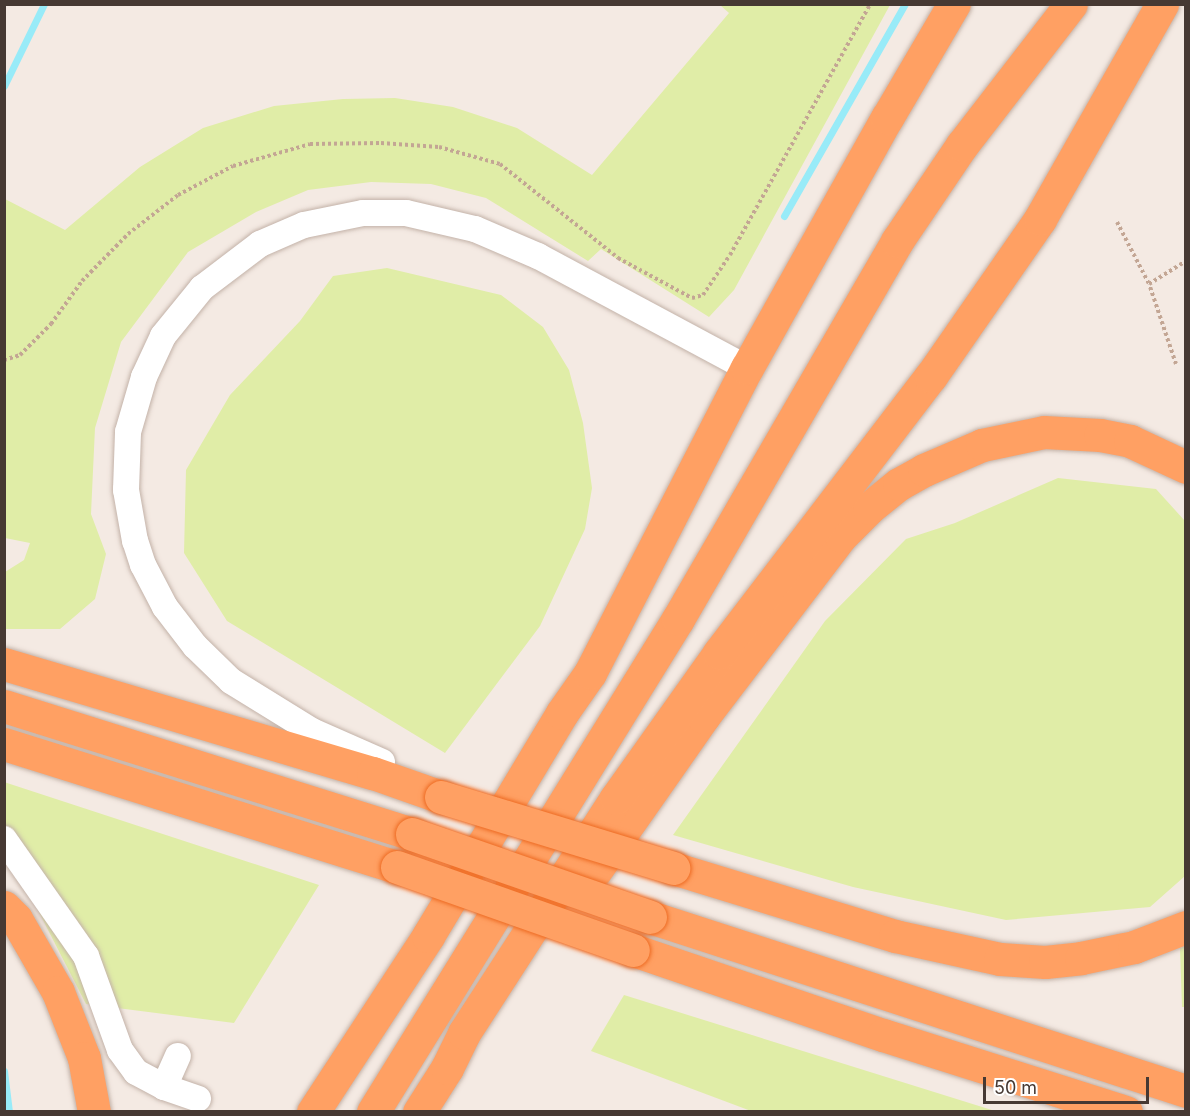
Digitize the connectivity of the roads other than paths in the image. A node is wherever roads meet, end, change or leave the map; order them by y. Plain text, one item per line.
1 (954, 4) edge
2 (1071, 4) edge
3 (1162, 4) edge
4 (747, 368) junction
5 (1185, 467) edge
6 (4, 664) edge
7 (590, 673) junction
8 (4, 706) edge
9 (4, 744) edge
10 (441, 797) junction
11 (4, 839) edge
12 (4, 907) edge
13 (1185, 927) edge
14 (178, 1056) dead end
15 (447, 1068) junction
16 (164, 1087) junction
17 (1185, 1091) edge
18 (198, 1099) dead end
19 (93, 1112) edge
20 (313, 1112) edge
21 (364, 1112) edge
22 (373, 1112) edge
23 (419, 1112) edge
24 (1126, 1112) edge

1 - 4 highway
2 - 22 highway
3 - 15 highway
4 - 7 highway
4 - 10 lane
5 - 15 highway
6 - 10 highway
7 - 20 highway
7 - 21 highway
8 - 17 highway, bridge
9 - 24 highway, bridge
10 - 13 highway, bridge
11 - 16 lane
12 - 19 highway
14 - 16 lane
15 - 23 highway
16 - 18 lane

